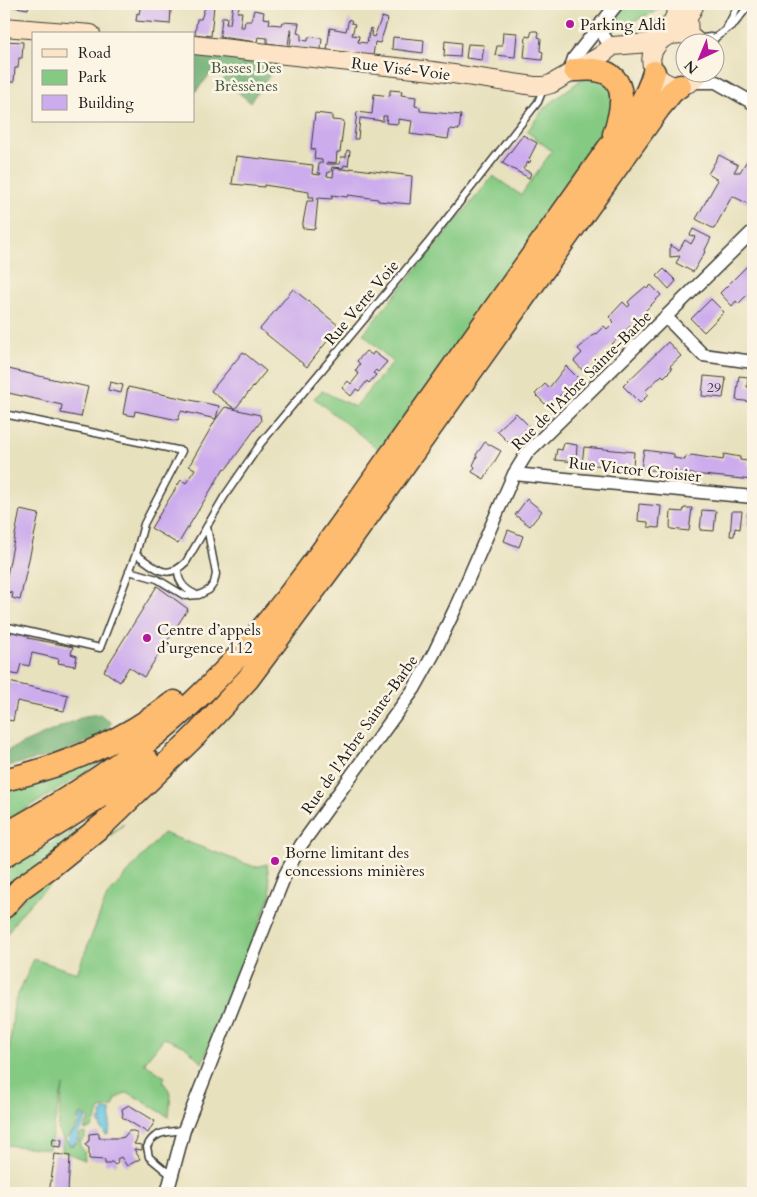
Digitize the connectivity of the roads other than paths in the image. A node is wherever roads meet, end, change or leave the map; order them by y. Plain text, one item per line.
1 (617, 4) edge
2 (681, 4) edge
3 (696, 4) edge
4 (739, 4) edge
5 (750, 4) edge
6 (602, 22) junction
7 (4, 27) edge
8 (66, 32) edge
9 (692, 32) edge
10 (724, 32) joint
11 (674, 35) edge
12 (663, 38) junction
13 (195, 45) edge
14 (607, 51) junction
15 (653, 69) junction
16 (572, 72) junction
17 (674, 82) edge
18 (688, 82) edge
19 (722, 82) edge
20 (544, 86) junction
21 (753, 103) edge
22 (607, 150) junction
23 (753, 231) edge
24 (666, 317) junction
25 (753, 362) edge
26 (4, 414) edge
27 (514, 474) junction
28 (753, 497) edge
29 (207, 527) junction
30 (136, 554) junction
31 (178, 570) junction
32 (130, 571) junction
33 (199, 595) junction
34 (4, 626) edge
35 (271, 646) junction
36 (225, 669) junction
37 (4, 780) edge
38 (4, 835) edge
39 (4, 856) edge
40 (4, 907) edge
41 (184, 1130) junction
42 (172, 1176) junction
43 (167, 1193) edge

1 - 6 street
2 - 12 street
3 - 9 street
4 - 10 lane
5 - 10 lane
6 - 14 street
6 - 16 street
7 - 8 street
11 - 12 street
12 - 14 street
12 - 15 street
13 - 20 street, Rue Visé-Voie
14 - 15 street
14 - 16 street
15 - 17 street
15 - 22 highway
16 - 20 street
16 - 22 highway
18 - 35 highway
19 - 21 street
20 - 29 lane, Rue Verte Voie
22 - 36 highway
23 - 24 street, Rue de l'Arbre Sainte-Barbe
24 - 25 street
24 - 27 street, Rue de l'Arbre Sainte-Barbe
26 - 30 lane
27 - 28 street, Rue Victor Croisier
27 - 41 street, Rue de l'Arbre Sainte-Barbe
29 - 31 lane, Rue Verte Voie
29 - 33 lane
30 - 31 lane
30 - 32 lane
31 - 33 lane
32 - 33 lane
32 - 34 lane
35 - 39 highway
35 - 40 highway
36 - 37 highway
36 - 38 highway
41 - 42 street, Rue de l'Arbre Sainte-Barbe
41 - 42 lane
42 - 43 street, Rue de l'Arbre Sainte-Barbe

